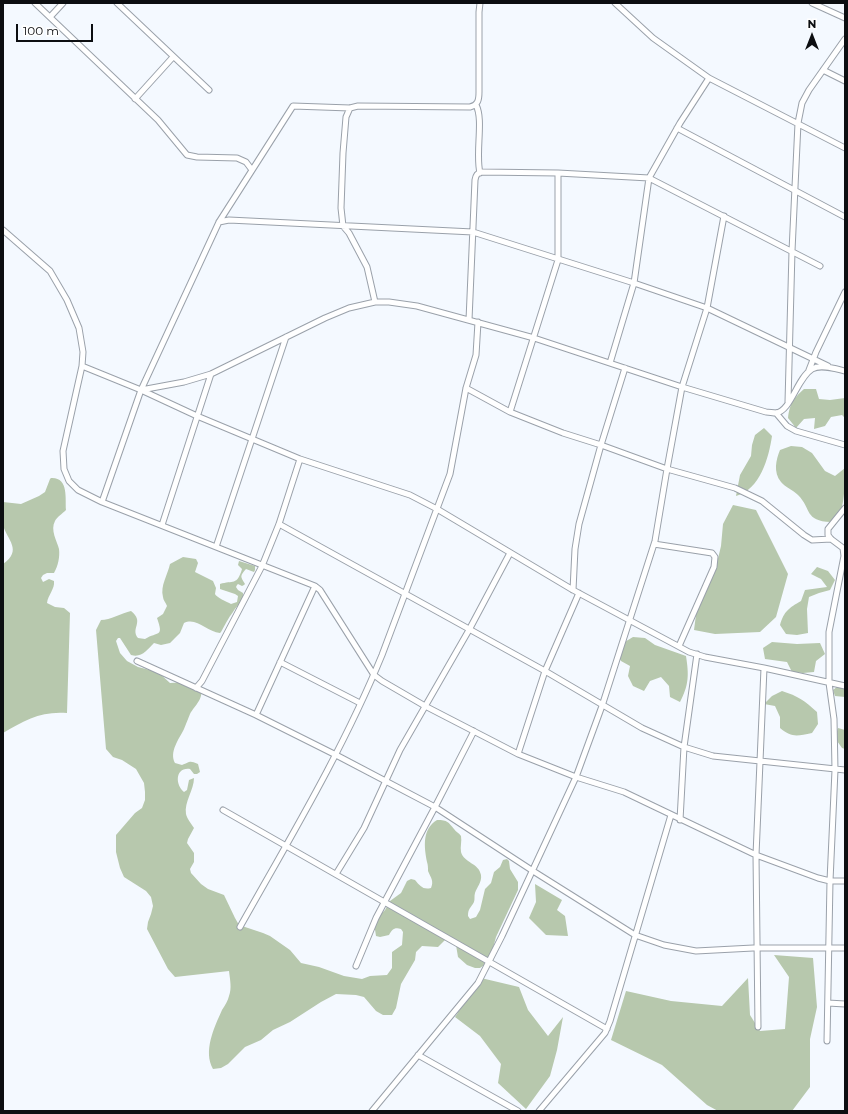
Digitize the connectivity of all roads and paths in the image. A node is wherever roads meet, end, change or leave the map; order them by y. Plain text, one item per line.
1 (35, 3) edge
2 (63, 3) edge
3 (117, 3) edge
4 (480, 3) edge
5 (615, 3) edge
6 (812, 3) edge
7 (50, 17) junction
8 (845, 18) edge
9 (845, 39) edge
10 (173, 57) junction
11 (823, 70) junction
12 (709, 78) junction
13 (845, 81) edge
14 (209, 90) dead end
15 (135, 99) junction
16 (476, 105) junction
17 (350, 108) junction
18 (798, 123) junction
19 (677, 128) junction
20 (845, 148) edge
21 (252, 170) junction
22 (480, 172) junction
23 (558, 174) junction
24 (649, 178) junction
25 (795, 190) junction
26 (724, 216) junction
27 (845, 217) edge
28 (219, 222) junction
29 (343, 226) junction
30 (3, 230) edge
31 (473, 232) junction
32 (792, 251) junction
33 (558, 260) junction
34 (820, 266) dead end
35 (634, 283) junction
36 (845, 292) edge
37 (375, 302) junction
38 (707, 308) junction
39 (469, 320) junction
40 (478, 322) junction
41 (286, 337) junction
42 (534, 338) junction
43 (789, 348) junction
44 (813, 359) junction
45 (610, 363) junction
46 (82, 366) junction
47 (829, 367) junction
48 (625, 368) junction
49 (845, 371) edge
50 (808, 373) junction
51 (211, 374) junction
52 (682, 387) junction
53 (466, 388) junction
54 (141, 390) junction
55 (788, 405) junction
56 (510, 412) junction
57 (776, 413) junction
58 (197, 416) junction
59 (252, 439) junction
60 (601, 445) junction
61 (845, 445) edge
62 (300, 459) junction
63 (667, 468) junction
64 (102, 502) junction
65 (845, 508) edge
66 (437, 509) junction
67 (279, 524) junction
68 (162, 525) junction
69 (831, 539) junction
70 (654, 544) junction
71 (216, 547) junction
72 (844, 549) edge
73 (510, 554) junction
74 (262, 566) junction
75 (314, 586) junction
76 (573, 590) junction
77 (579, 593) junction
78 (405, 594) junction
79 (629, 620) junction
80 (469, 630) junction
81 (679, 646) junction
82 (697, 654) junction
83 (137, 661) dead end
84 (280, 662) junction
85 (764, 668) junction
86 (545, 671) junction
87 (374, 675) junction
88 (829, 683) junction
89 (845, 686) edge
90 (196, 688) junction
91 (360, 703) junction
92 (425, 706) junction
93 (602, 706) junction
94 (256, 715) junction
95 (474, 731) junction
96 (684, 748) junction
97 (518, 754) junction
98 (336, 755) junction
99 (759, 761) junction
100 (835, 770) junction
101 (845, 770) edge
102 (576, 777) junction
103 (385, 782) junction
104 (435, 808) junction
105 (223, 810) dead end
106 (672, 815) junction
107 (680, 820) junction
108 (286, 846) junction
109 (756, 855) junction
110 (533, 871) junction
111 (336, 874) junction
112 (830, 881) junction
113 (845, 881) edge
114 (385, 902) junction
115 (240, 927) dead end
116 (635, 935) junction
117 (757, 948) junction
118 (829, 948) junction
119 (845, 948) edge
120 (490, 962) junction
121 (356, 966) dead end
122 (828, 1003) junction
123 (845, 1004) edge
124 (758, 1026) dead end
125 (607, 1029) junction
126 (827, 1041) dead end
127 (418, 1055) junction
128 (372, 1111) edge
129 (518, 1111) edge
130 (539, 1111) edge

1 - 7 street
2 - 7 street
3 - 10 street
4 - 16 street
5 - 12 street
6 - 8 street
7 - 15 street
9 - 11 street
10 - 14 street
10 - 15 street
11 - 13 street
11 - 18 street
12 - 18 street
12 - 19 street
15 - 21 street
16 - 17 street
16 - 22 street
17 - 21 street
17 - 29 street
18 - 20 street
18 - 25 street
19 - 24 street
19 - 25 street
21 - 28 street
22 - 23 street
22 - 31 street
23 - 24 street
23 - 33 street
24 - 26 street
24 - 35 street
25 - 27 street
25 - 32 street
26 - 32 street
26 - 38 street
28 - 29 street
28 - 54 street
29 - 31 street
29 - 37 street
30 - 46 street
31 - 33 street
31 - 39 street
32 - 34 street
32 - 43 street
33 - 35 street
33 - 42 street
35 - 38 street
35 - 45 street
36 - 44 street
37 - 39 street
37 - 41 street
38 - 43 street
38 - 52 street
39 - 40 street
40 - 42 street
40 - 53 street
41 - 51 street
41 - 59 street
42 - 45 street
42 - 56 street
43 - 44 street
43 - 55 street
44 - 47 street
44 - 50 street
45 - 48 street
46 - 54 street
46 - 64 street
47 - 49 street
47 - 50 street
48 - 52 street
48 - 60 street
50 - 55 street
51 - 54 street
51 - 58 street
52 - 57 street
52 - 63 street
53 - 56 street
53 - 66 street
54 - 58 street
54 - 64 street
55 - 57 street
56 - 60 street
57 - 61 street
58 - 59 street
58 - 68 street
59 - 62 street
59 - 71 street
60 - 63 street
60 - 76 street
62 - 66 street
62 - 67 street
63 - 69 street
63 - 70 street
64 - 68 street
65 - 69 street
66 - 73 street
66 - 78 street
67 - 74 street
67 - 78 street
68 - 71 street
69 - 72 street
70 - 79 street
70 - 81 street
71 - 74 street
72 - 88 street
73 - 76 street
73 - 80 street
74 - 75 street
74 - 90 street
75 - 84 street
75 - 87 street
76 - 77 street
77 - 79 street
77 - 86 street
78 - 80 street
78 - 87 street
79 - 81 street
79 - 93 street
80 - 86 street
80 - 92 street
81 - 82 street
82 - 85 street
82 - 96 street
83 - 90 street
84 - 91 street
84 - 94 street
85 - 88 street
85 - 99 street
86 - 93 street
86 - 97 street
87 - 91 street
87 - 92 street
88 - 89 street
88 - 100 street
90 - 94 street
91 - 98 street
92 - 95 street
92 - 103 street
93 - 96 street
93 - 102 street
94 - 98 street
95 - 97 street
95 - 104 street
96 - 99 street
96 - 107 street
97 - 102 street
98 - 103 street
98 - 108 street
99 - 100 street
99 - 109 street
100 - 101 street
100 - 112 street
102 - 106 street
102 - 110 street
103 - 104 street
103 - 111 street
104 - 110 street
104 - 114 street
105 - 108 street
106 - 107 street
106 - 116 street
107 - 109 street
108 - 111 street
108 - 115 street
109 - 112 street
109 - 117 street
110 - 116 street
110 - 120 street
111 - 114 street
112 - 113 street
112 - 118 street
114 - 120 street
114 - 121 street
116 - 117 street
116 - 125 street
117 - 118 street
117 - 124 street
118 - 119 street
118 - 122 street
120 - 125 street
120 - 127 street
122 - 123 street
122 - 126 street
125 - 130 street
127 - 128 street
127 - 129 street

